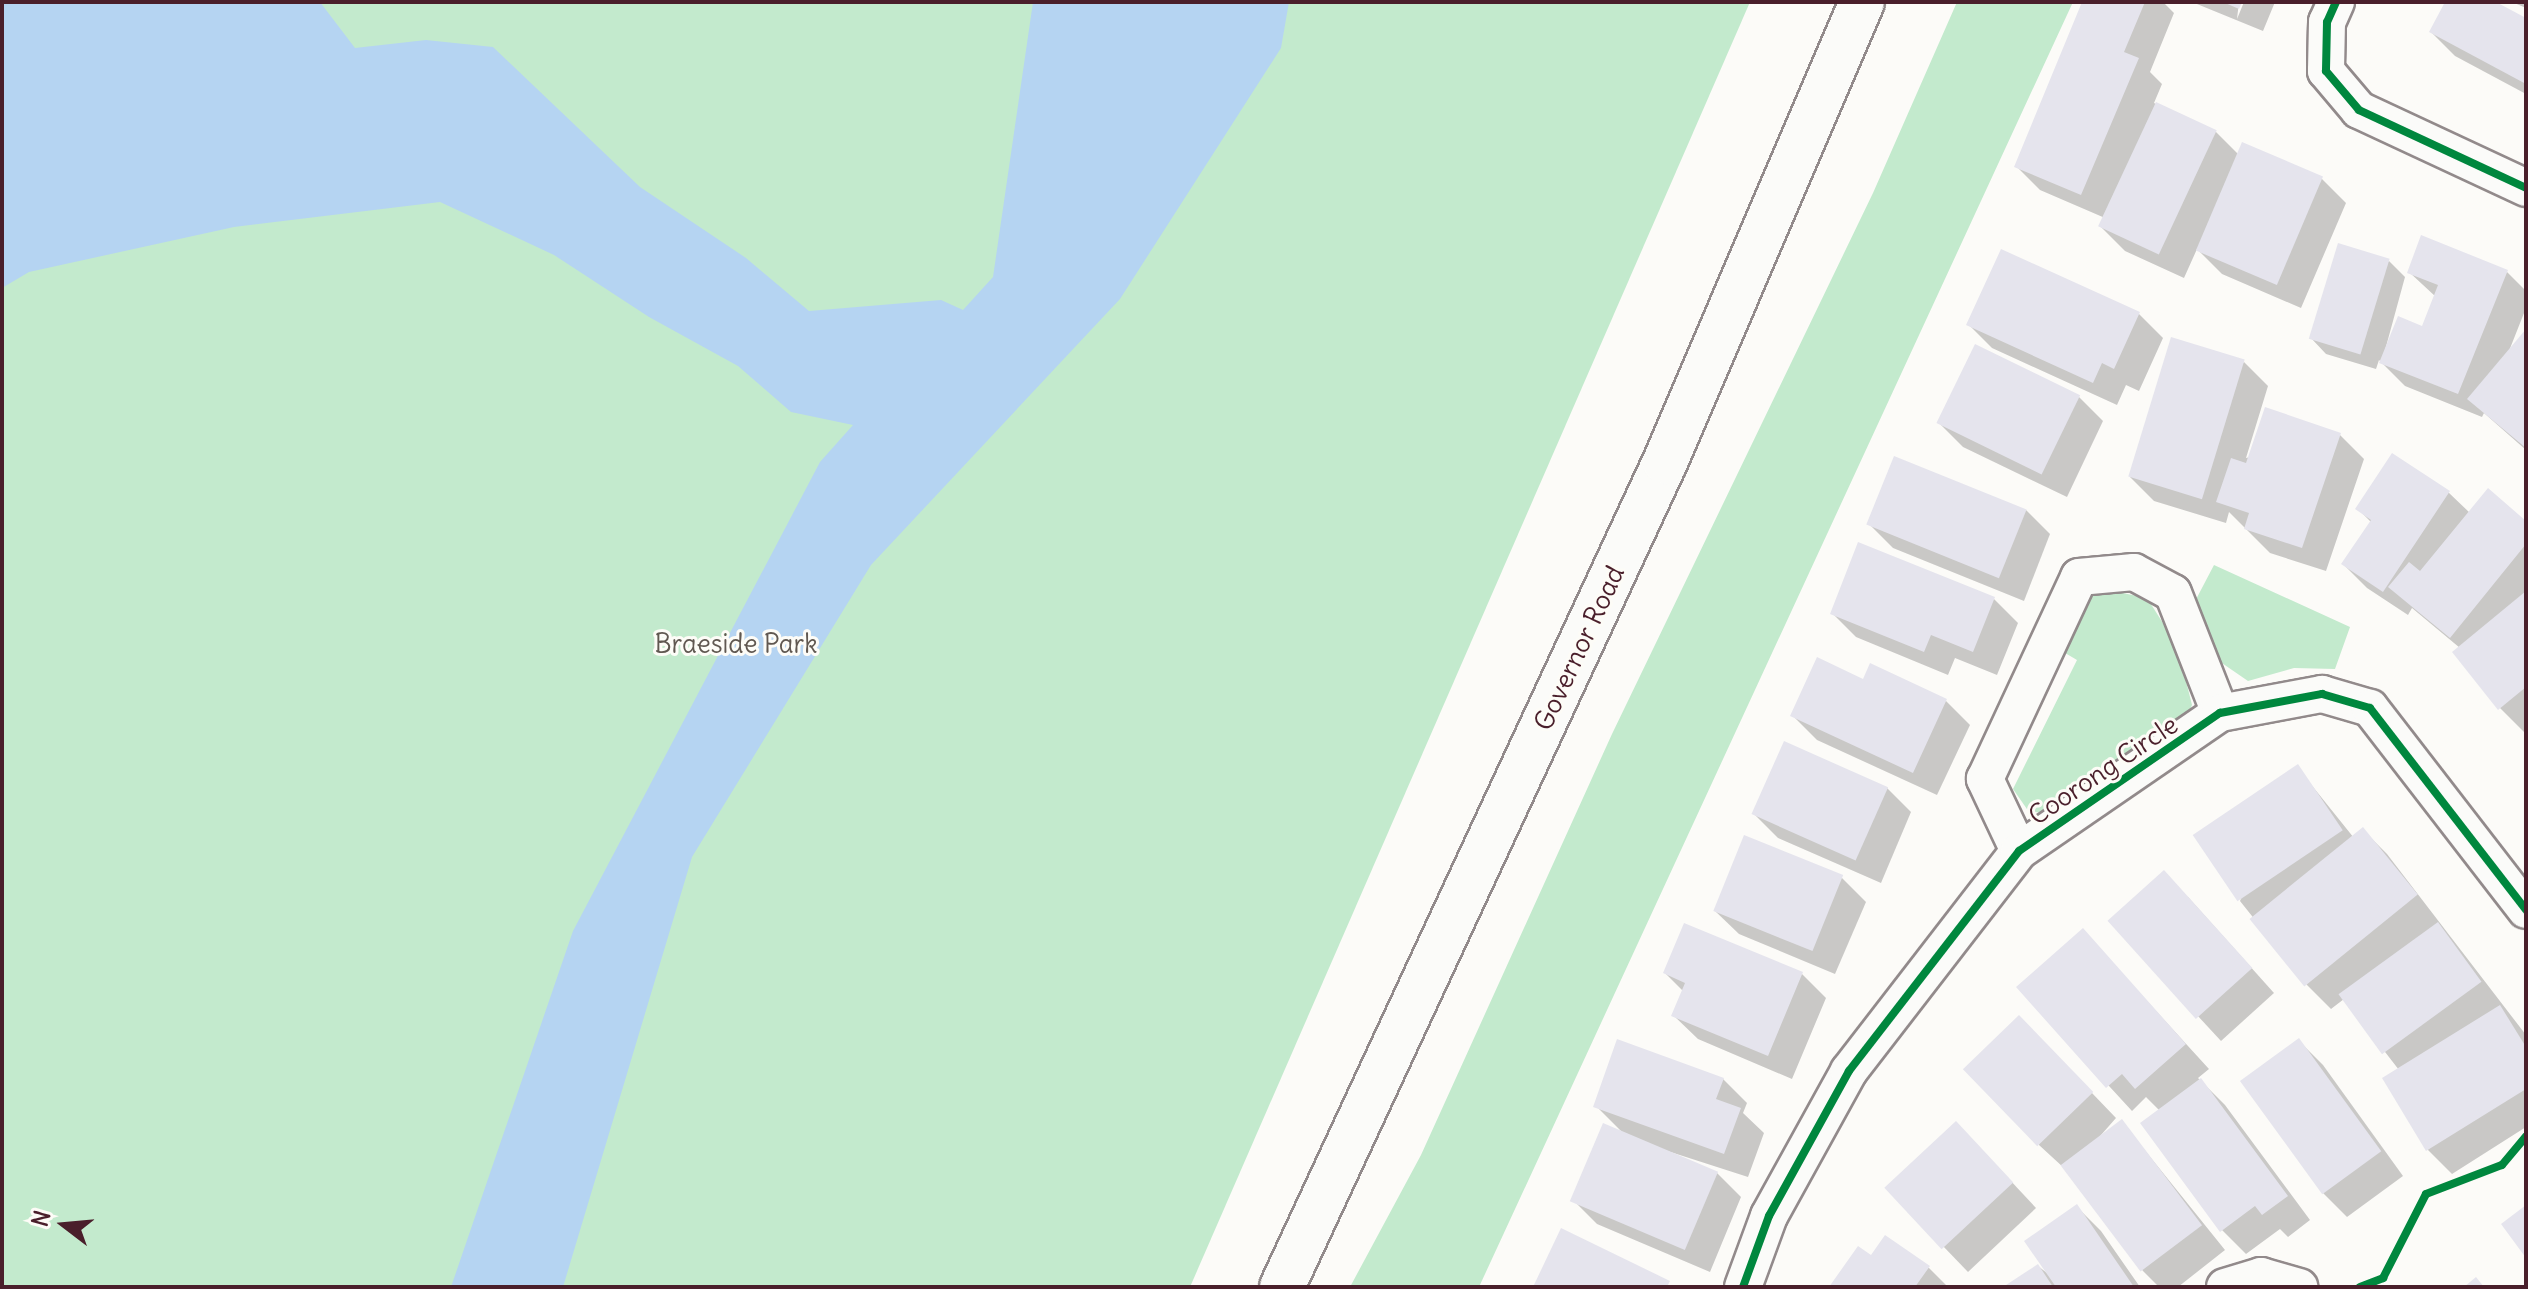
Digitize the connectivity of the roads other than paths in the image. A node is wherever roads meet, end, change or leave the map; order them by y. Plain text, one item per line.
1 (1862, 2) edge
2 (2336, 2) edge
3 (2526, 188) edge
4 (2220, 713) junction
5 (2019, 851) junction
6 (2526, 910) edge
7 (1282, 1287) edge
8 (1743, 1287) edge
9 (2225, 1287) edge
10 (2299, 1287) edge

1 - 7 main road, Governor Road
2 - 3 street
4 - 5 street, Coorong Circle
4 - 5 street, Coorong Circle
4 - 6 street, Coorong Circle
5 - 8 street, Coorong Circle
9 - 10 street

